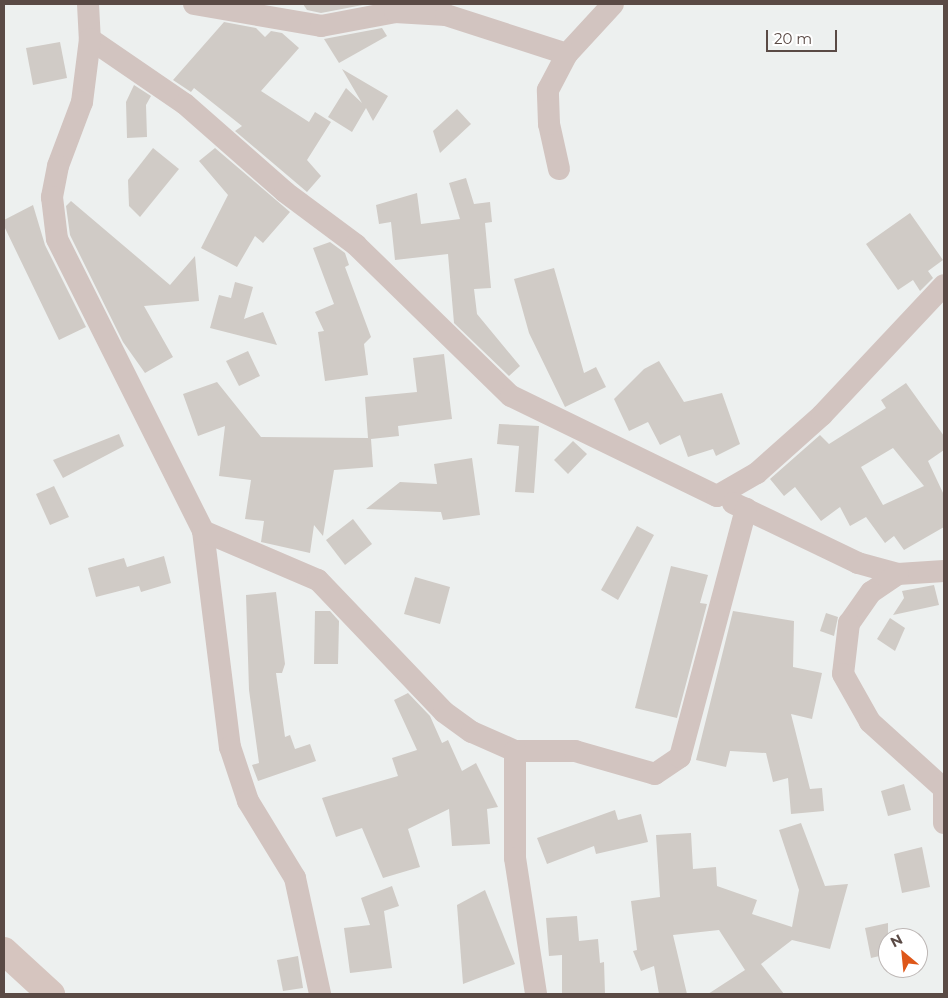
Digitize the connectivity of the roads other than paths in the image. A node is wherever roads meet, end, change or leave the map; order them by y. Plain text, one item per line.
1 (88, 4) edge
2 (194, 4) edge
3 (614, 4) edge
4 (90, 39) junction
5 (567, 54) junction
6 (559, 169) dead end
7 (944, 285) edge
8 (717, 496) junction
9 (746, 509) junction
10 (202, 532) junction
11 (944, 571) edge
12 (898, 574) junction
13 (515, 751) junction
14 (944, 786) edge
15 (944, 822) edge
16 (4, 951) edge
17 (51, 994) edge
18 (320, 994) edge
19 (536, 994) edge

1 - 4 street
2 - 5 street
3 - 5 street
4 - 8 street
4 - 10 street
5 - 6 street
7 - 8 street
8 - 9 street
9 - 12 street
9 - 13 street
10 - 13 street
10 - 18 street
11 - 12 street
12 - 14 street
13 - 19 street
14 - 15 street
16 - 17 street

